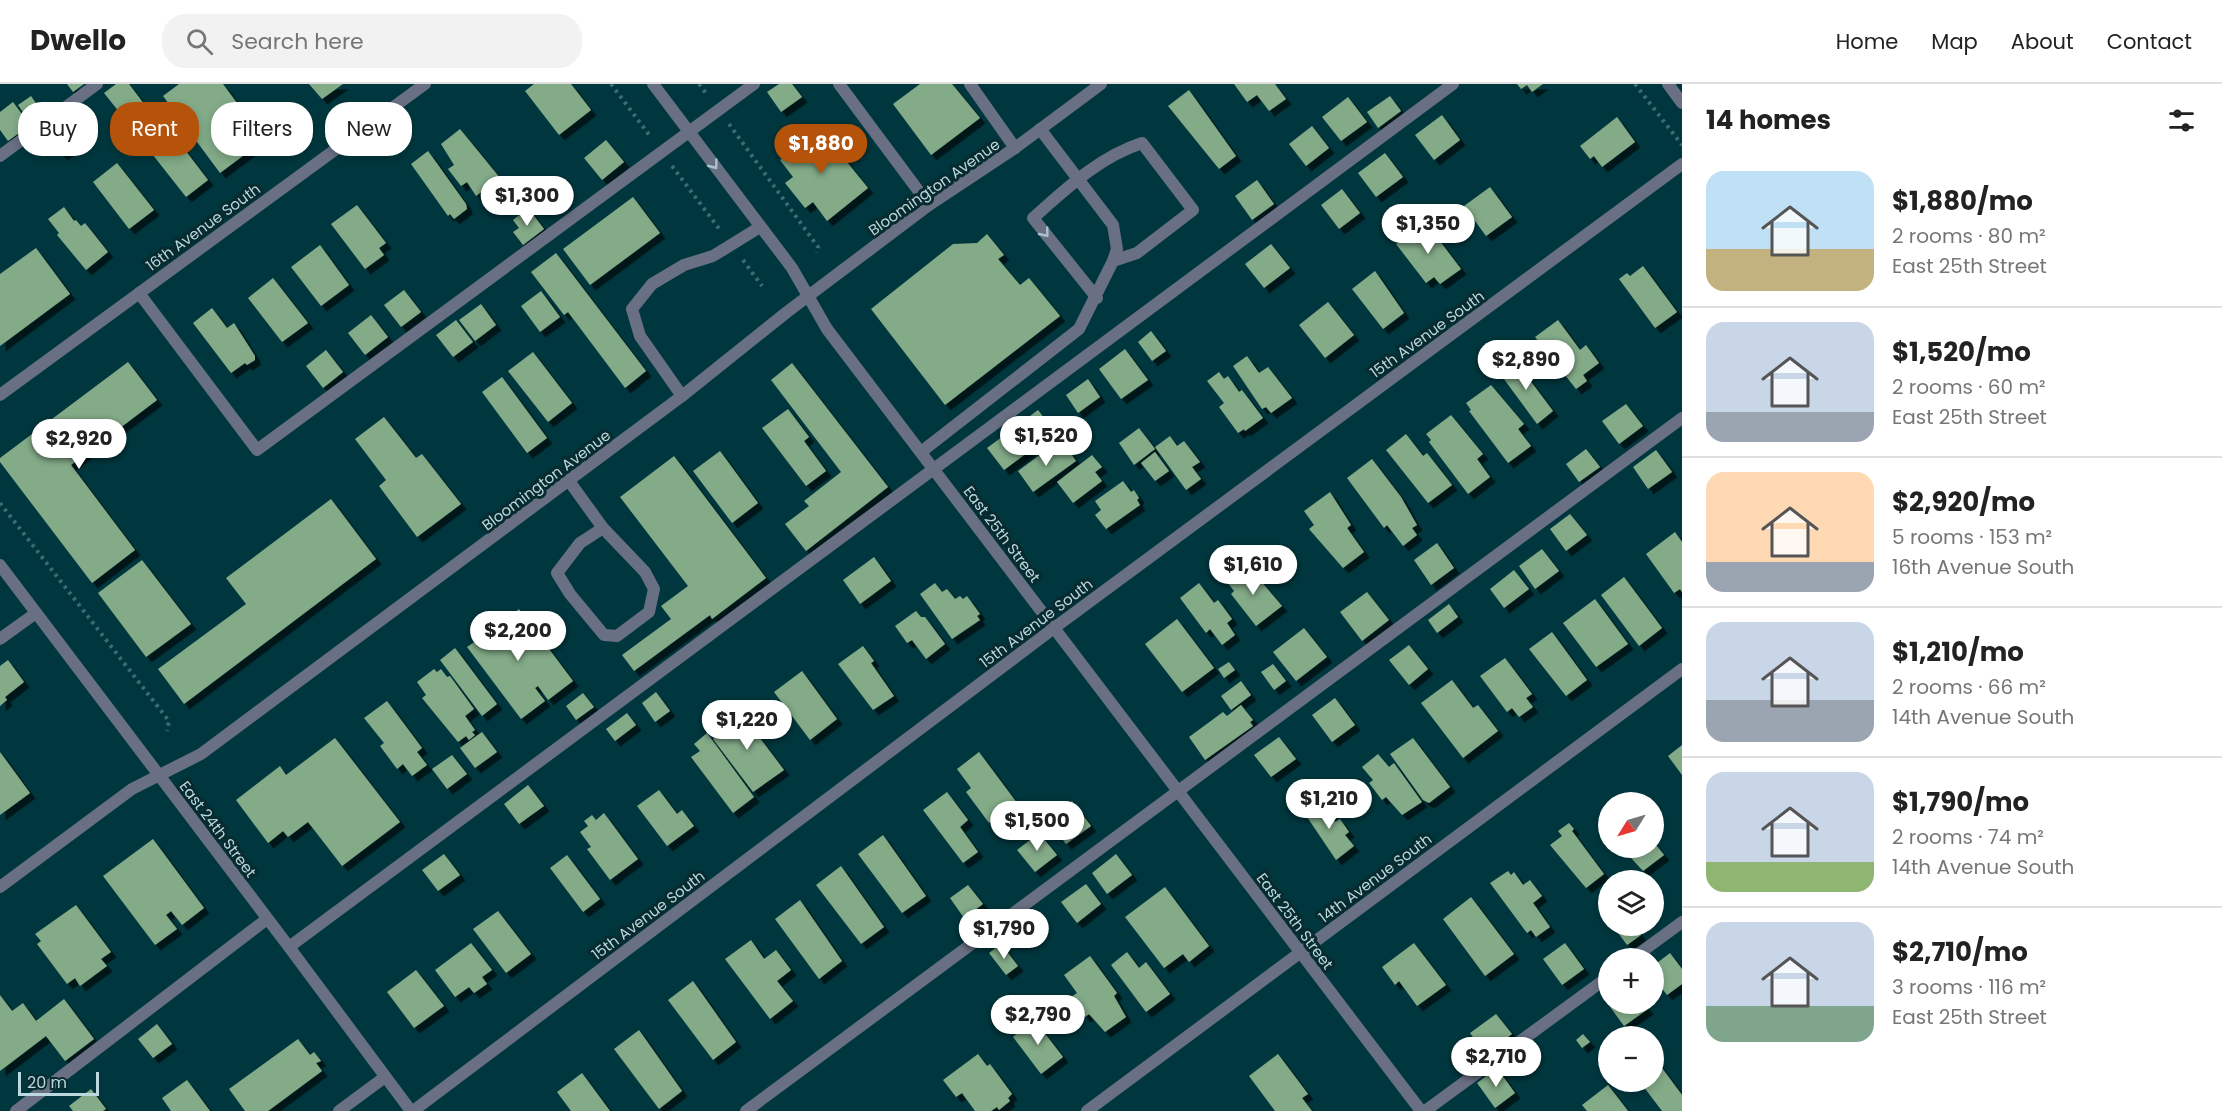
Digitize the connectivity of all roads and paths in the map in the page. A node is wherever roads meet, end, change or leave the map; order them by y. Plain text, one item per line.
1 (97, 84) edge
2 (425, 84) edge
3 (610, 84) edge
4 (653, 84) edge
5 (699, 84) edge
6 (754, 84) edge
7 (839, 84) edge
8 (970, 84) edge
9 (1101, 84) edge
10 (1453, 84) edge
11 (1635, 84) edge
12 (1668, 84) edge
13 (1682, 103) edge
14 (719, 110) junction
15 (1040, 129) junction
16 (689, 132) junction
17 (1682, 145) edge
18 (1015, 148) junction
19 (662, 152) junction
20 (0, 156) edge
21 (1682, 164) edge
22 (1079, 179) junction
23 (929, 205) junction
24 (760, 227) junction
25 (732, 244) junction
26 (818, 253) dead end
27 (1113, 261) junction
28 (762, 286) dead end
29 (139, 293) junction
30 (808, 297) junction
31 (1097, 298) junction
32 (0, 395) edge
33 (682, 396) junction
34 (1682, 418) edge
35 (921, 452) junction
36 (933, 468) junction
37 (569, 481) junction
38 (0, 503) edge
39 (603, 528) junction
40 (0, 566) edge
41 (36, 613) junction
42 (1054, 628) junction
43 (0, 639) edge
44 (1682, 669) edge
45 (167, 731) dead end
46 (158, 776) junction
47 (1178, 792) junction
48 (0, 887) edge
49 (267, 919) junction
50 (1682, 922) edge
51 (290, 946) junction
52 (1647, 948) edge
53 (1300, 952) junction
54 (1598, 984) edge
55 (385, 1077) junction
56 (16, 1111) edge
57 (339, 1111) edge
58 (412, 1111) edge
59 (746, 1111) edge
60 (1087, 1111) edge
61 (1423, 1111) edge

1 - 20 street
2 - 29 street, 16th Avenue South
3 - 19 path
4 - 16 street, East 25th Street
5 - 14 path
6 - 14 street
7 - 23 street
8 - 18 street
9 - 15 street, Bloomington Avenue
10 - 36 street
11 - 17 path
12 - 13 street
14 - 16 street
14 - 26 path
15 - 18 street, Bloomington Avenue
15 - 22 street
16 - 19 street
16 -> 24 street, East 25th Street
18 - 23 street, Bloomington Avenue
19 - 25 path
19 - 29 street
21 - 42 street, 15th Avenue South
22 - 27 street
22 - 27 street
22 -> 31 street
23 - 30 street, Bloomington Avenue
24 - 25 street
24 - 30 street, East 25th Street
25 - 28 path
25 - 33 street
27 - 31 street
29 - 32 street, 16th Avenue South
30 - 33 street, Bloomington Avenue
30 - 35 street, East 25th Street
31 - 35 street
33 - 37 street, Bloomington Avenue
34 - 47 street
35 - 36 street, East 25th Street
36 - 42 street, East 25th Street
36 - 51 street
37 - 39 street
37 - 46 street, Bloomington Avenue
38 - 45 path
39 - 39 street
40 - 41 street, East 24th Street
41 - 43 street
41 - 46 street, East 24th Street
42 - 47 street, East 25th Street
42 - 58 street, 15th Avenue South
44 - 53 street, 14th Avenue South
46 - 48 street, Bloomington Avenue
46 - 49 street, East 24th Street
47 - 53 street, East 25th Street
47 - 59 street
49 - 51 street, East 24th Street
49 - 56 street
50 - 52 street
51 - 55 street, East 24th Street
53 - 60 street, 14th Avenue South
53 - 61 street, East 25th Street
54 - 61 street
55 - 57 street
55 - 58 street, East 24th Street

